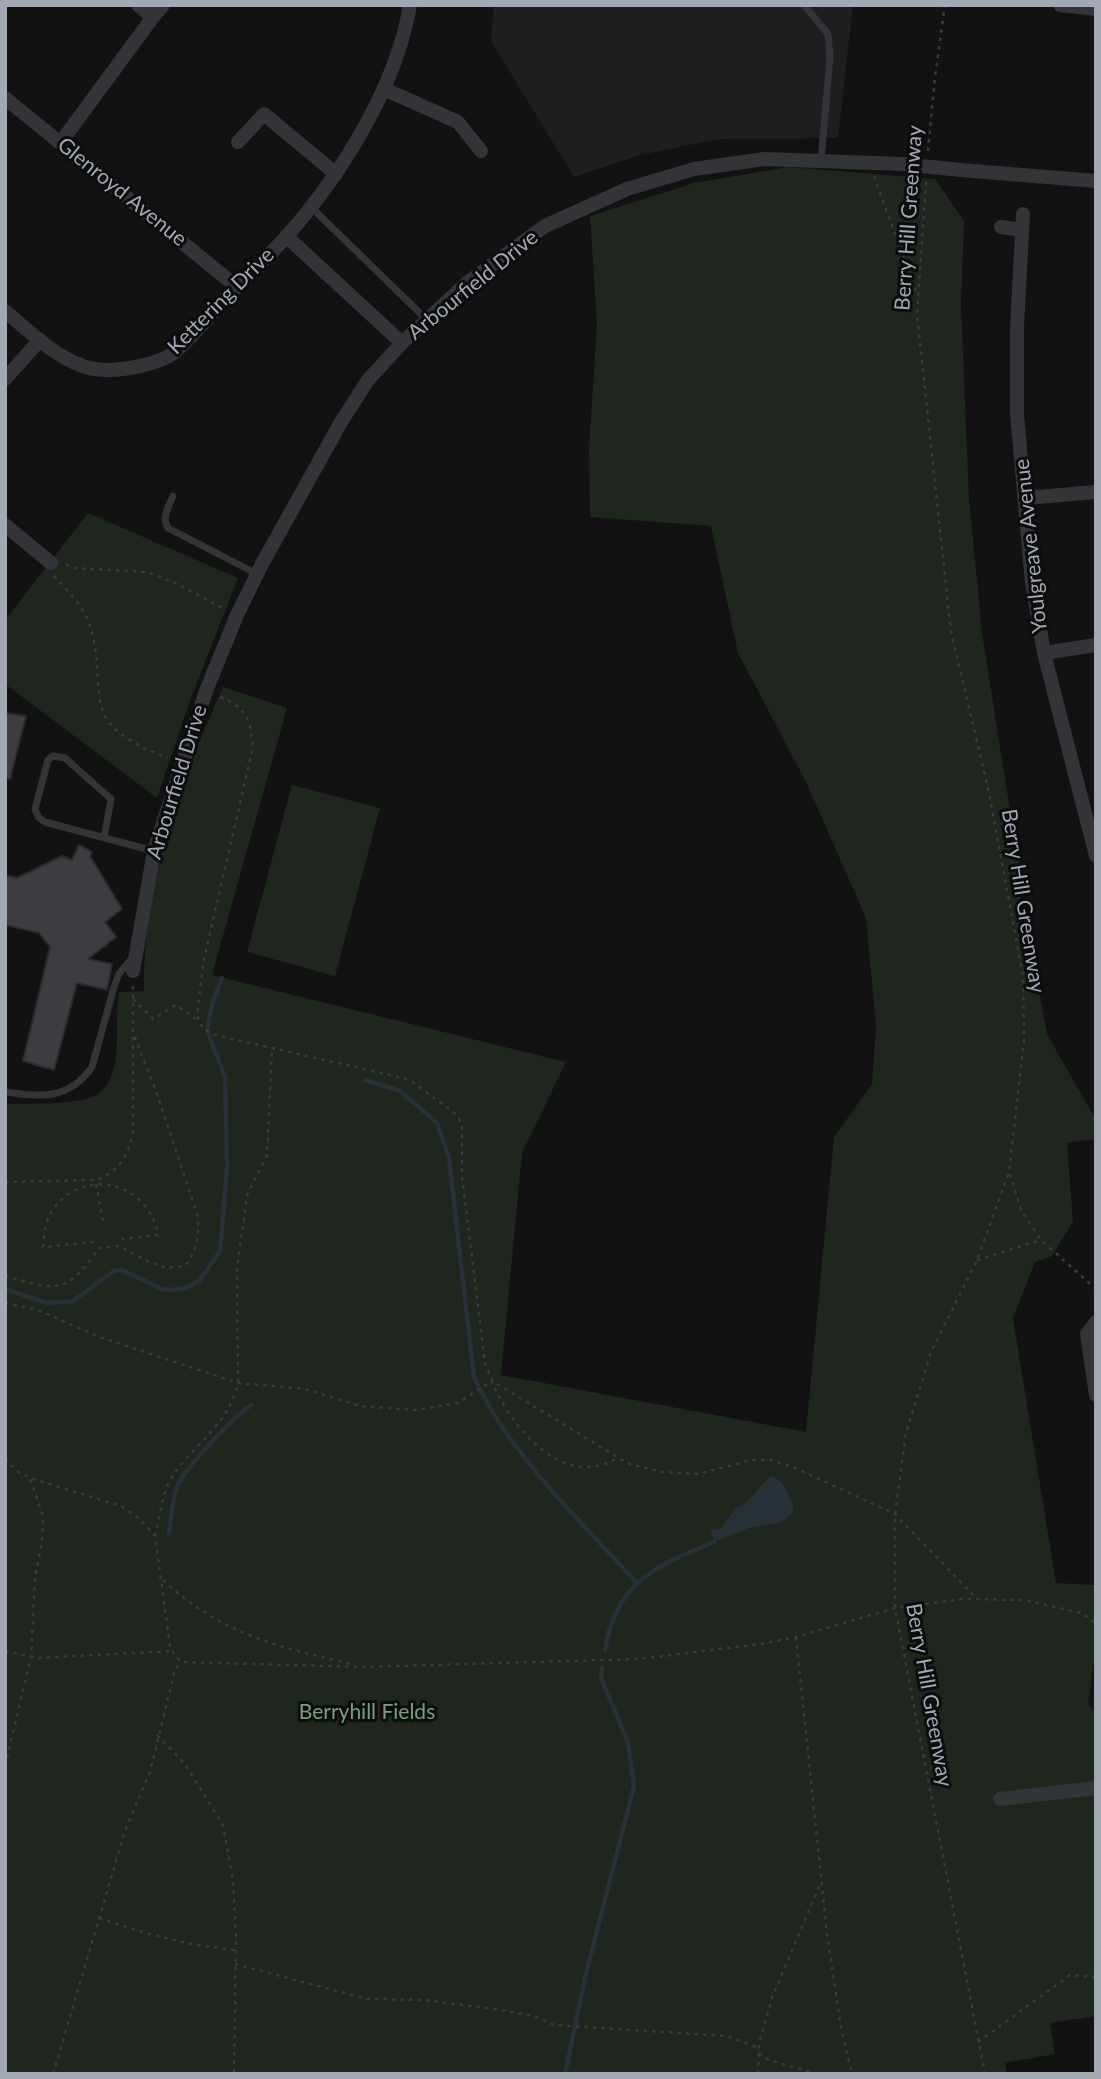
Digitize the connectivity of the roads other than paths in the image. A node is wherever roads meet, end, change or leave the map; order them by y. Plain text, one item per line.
1 (138, 5) edge
2 (163, 5) edge
3 (410, 5) edge
4 (804, 5) edge
5 (1060, 5) edge
6 (1096, 9) edge
7 (153, 17) junction
8 (384, 89) junction
9 (5, 98) edge
10 (61, 142) junction
11 (238, 142) dead end
12 (481, 151) dead end
13 (821, 161) junction
14 (336, 174) junction
15 (1096, 181) edge
16 (310, 206) junction
17 (1023, 215) dead end
18 (1001, 228) dead end
19 (1023, 230) junction
20 (286, 236) junction
21 (237, 287) junction
22 (5, 311) edge
23 (427, 320) junction
24 (40, 340) junction
25 (402, 343) junction
26 (5, 379) edge
27 (1096, 492) edge
28 (173, 496) dead end
29 (1025, 498) junction
30 (5, 524) edge
31 (51, 563) road end
32 (257, 574) junction
33 (1096, 645) edge
34 (1044, 653) junction
35 (104, 838) junction
36 (1093, 839) edge
37 (154, 851) junction
38 (1096, 856) edge
39 (134, 956) junction
40 (133, 971) road end
41 (5, 1092) edge
42 (1096, 1322) edge
43 (1096, 1395) edge
44 (1096, 1788) edge
45 (1000, 1799) dead end

1 - 7 street
2 - 7 street
3 - 8 street, Kettering Drive
4 - 13 lane
5 - 6 street
7 - 10 street
8 - 12 street
8 - 14 street, Kettering Drive
9 - 10 street, Glenroyd Avenue
10 - 21 street, Glenroyd Avenue
11 - 14 street
13 - 15 street, Arbourfield Drive, bridge
13 - 23 street, Arbourfield Drive
14 - 16 street, Kettering Drive
16 - 20 street, Kettering Drive
16 - 23 lane
17 - 19 street, Youlgreave Avenue
18 - 19 street
19 - 29 street, Youlgreave Avenue
20 - 21 street, Kettering Drive
20 - 25 street
21 - 24 street, Kettering Drive
22 - 24 street, Kettering Drive
23 - 25 street, Arbourfield Drive
24 - 26 street
25 - 32 street, Arbourfield Drive
27 - 29 street
28 - 32 lane
29 - 34 street, Youlgreave Avenue
30 - 31 street
32 - 37 street, Arbourfield Drive
33 - 34 street
34 - 36 street, Youlgreave Avenue
35 - 35 lane
35 - 37 lane
36 - 38 street, Youlgreave Avenue
37 - 39 street, Arbourfield Drive
39 - 40 street, Arbourfield Drive
39 - 41 lane
42 - 43 street
44 - 45 street

